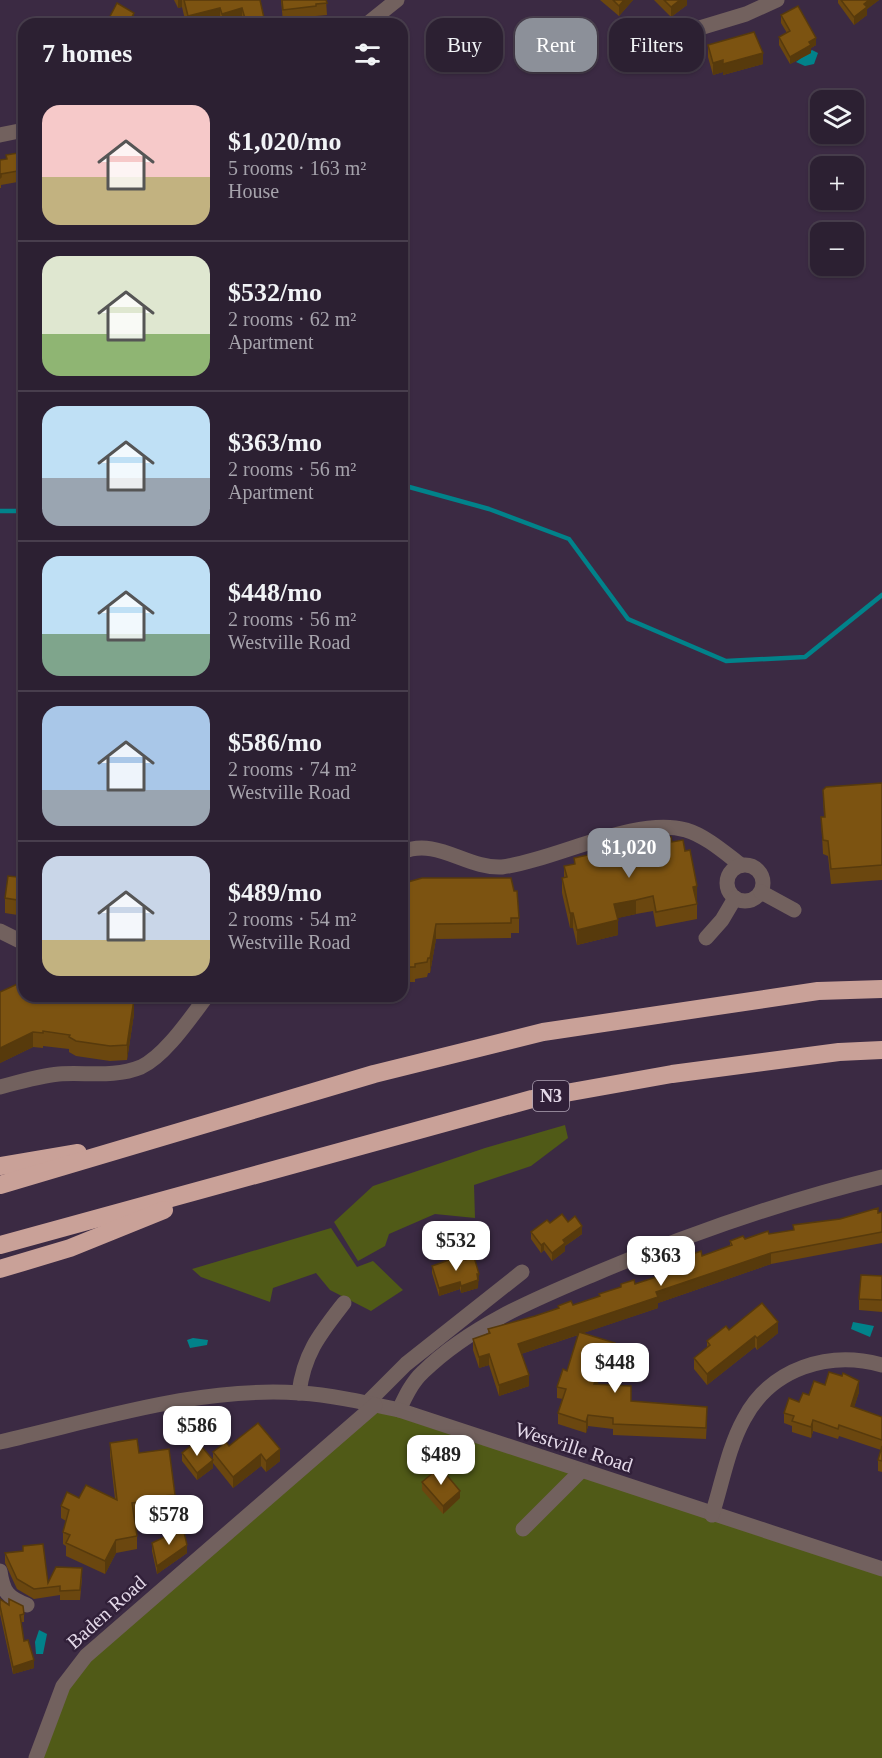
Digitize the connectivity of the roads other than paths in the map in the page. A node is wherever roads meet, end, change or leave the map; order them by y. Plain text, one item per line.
1 (397, 0) edge
2 (777, 0) edge
3 (374, 18) edge
4 (704, 27) edge
5 (18, 131) edge
6 (0, 135) edge
7 (714, 845) junction
8 (408, 851) edge
9 (741, 864) junction
10 (728, 876) junction
11 (761, 892) junction
12 (735, 898) junction
13 (794, 910) dead end
14 (0, 931) edge
15 (705, 938) dead end
16 (18, 940) edge
17 (882, 988) edge
18 (203, 1002) edge
19 (882, 1050) edge
20 (0, 1088) edge
21 (145, 1143) junction
22 (0, 1166) edge
23 (882, 1177) edge
24 (229, 1182) junction
25 (0, 1185) edge
26 (0, 1245) edge
27 (0, 1269) edge
28 (522, 1272) dead end
29 (344, 1303) dead end
30 (882, 1365) edge
31 (299, 1393) junction
32 (371, 1404) junction
33 (399, 1410) junction
34 (0, 1442) edge
35 (580, 1472) junction
36 (712, 1515) junction
37 (523, 1529) dead end
38 (882, 1569) edge
39 (0, 1571) edge
40 (27, 1605) dead end
41 (36, 1758) edge

1 - 3 street
2 - 4 street
5 - 6 street
7 - 8 street
7 - 9 street
7 - 10 street
9 - 10 street
9 - 11 street
10 - 12 street
11 - 12 street
11 - 13 street
12 - 15 street
14 - 16 street
17 - 21 highway
18 - 20 street
19 - 24 highway, N3
21 - 22 highway
21 - 25 highway
23 - 33 street
24 - 26 highway, N3
24 - 27 highway
28 - 32 street, Baden Road
29 - 31 street
30 - 36 street
31 - 32 street, Westville Road
31 - 34 street, Westville Road
32 - 33 street, Westville Road
32 - 41 street, Baden Road
33 - 35 street, Westville Road
35 - 36 street, Westville Road
35 - 37 street
36 - 38 street, Westville Road
39 - 40 street

